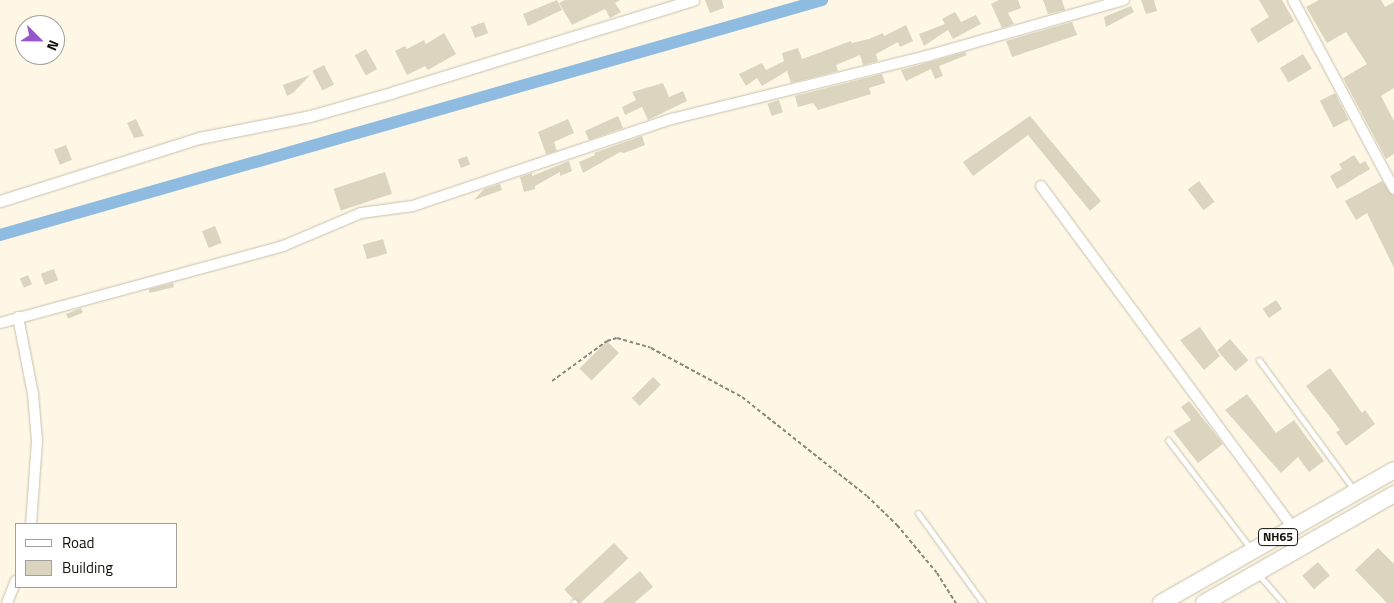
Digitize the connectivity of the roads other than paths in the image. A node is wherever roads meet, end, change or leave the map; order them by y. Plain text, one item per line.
1 (692, 0) edge
2 (1124, 0) edge
3 (1293, 0) edge
4 (1041, 186) dead end
5 (1394, 189) edge
6 (0, 201) edge
7 (18, 317) junction
8 (0, 323) edge
9 (1259, 360) dead end
10 (1168, 440) dead end
11 (1394, 470) edge
12 (1356, 492) junction
13 (1394, 494) edge
14 (918, 513) dead end
15 (30, 523) edge
16 (1293, 528) junction
17 (1253, 551) junction
18 (1257, 573) junction
19 (15, 583) edge
20 (7, 603) edge
21 (983, 603) edge
22 (1161, 603) edge
23 (1204, 603) edge
24 (1283, 603) edge

1 - 6 street
2 - 7 street
3 - 5 street
4 - 16 street
7 - 8 street
7 - 15 street
9 - 12 lane
10 - 17 lane
11 - 12 highway, NH65
12 - 16 highway, NH65
13 - 18 highway, NH65
14 - 21 lane
16 - 17 highway, NH65
17 - 22 highway, NH65
18 - 23 highway, NH65
18 - 24 lane
19 - 20 street

